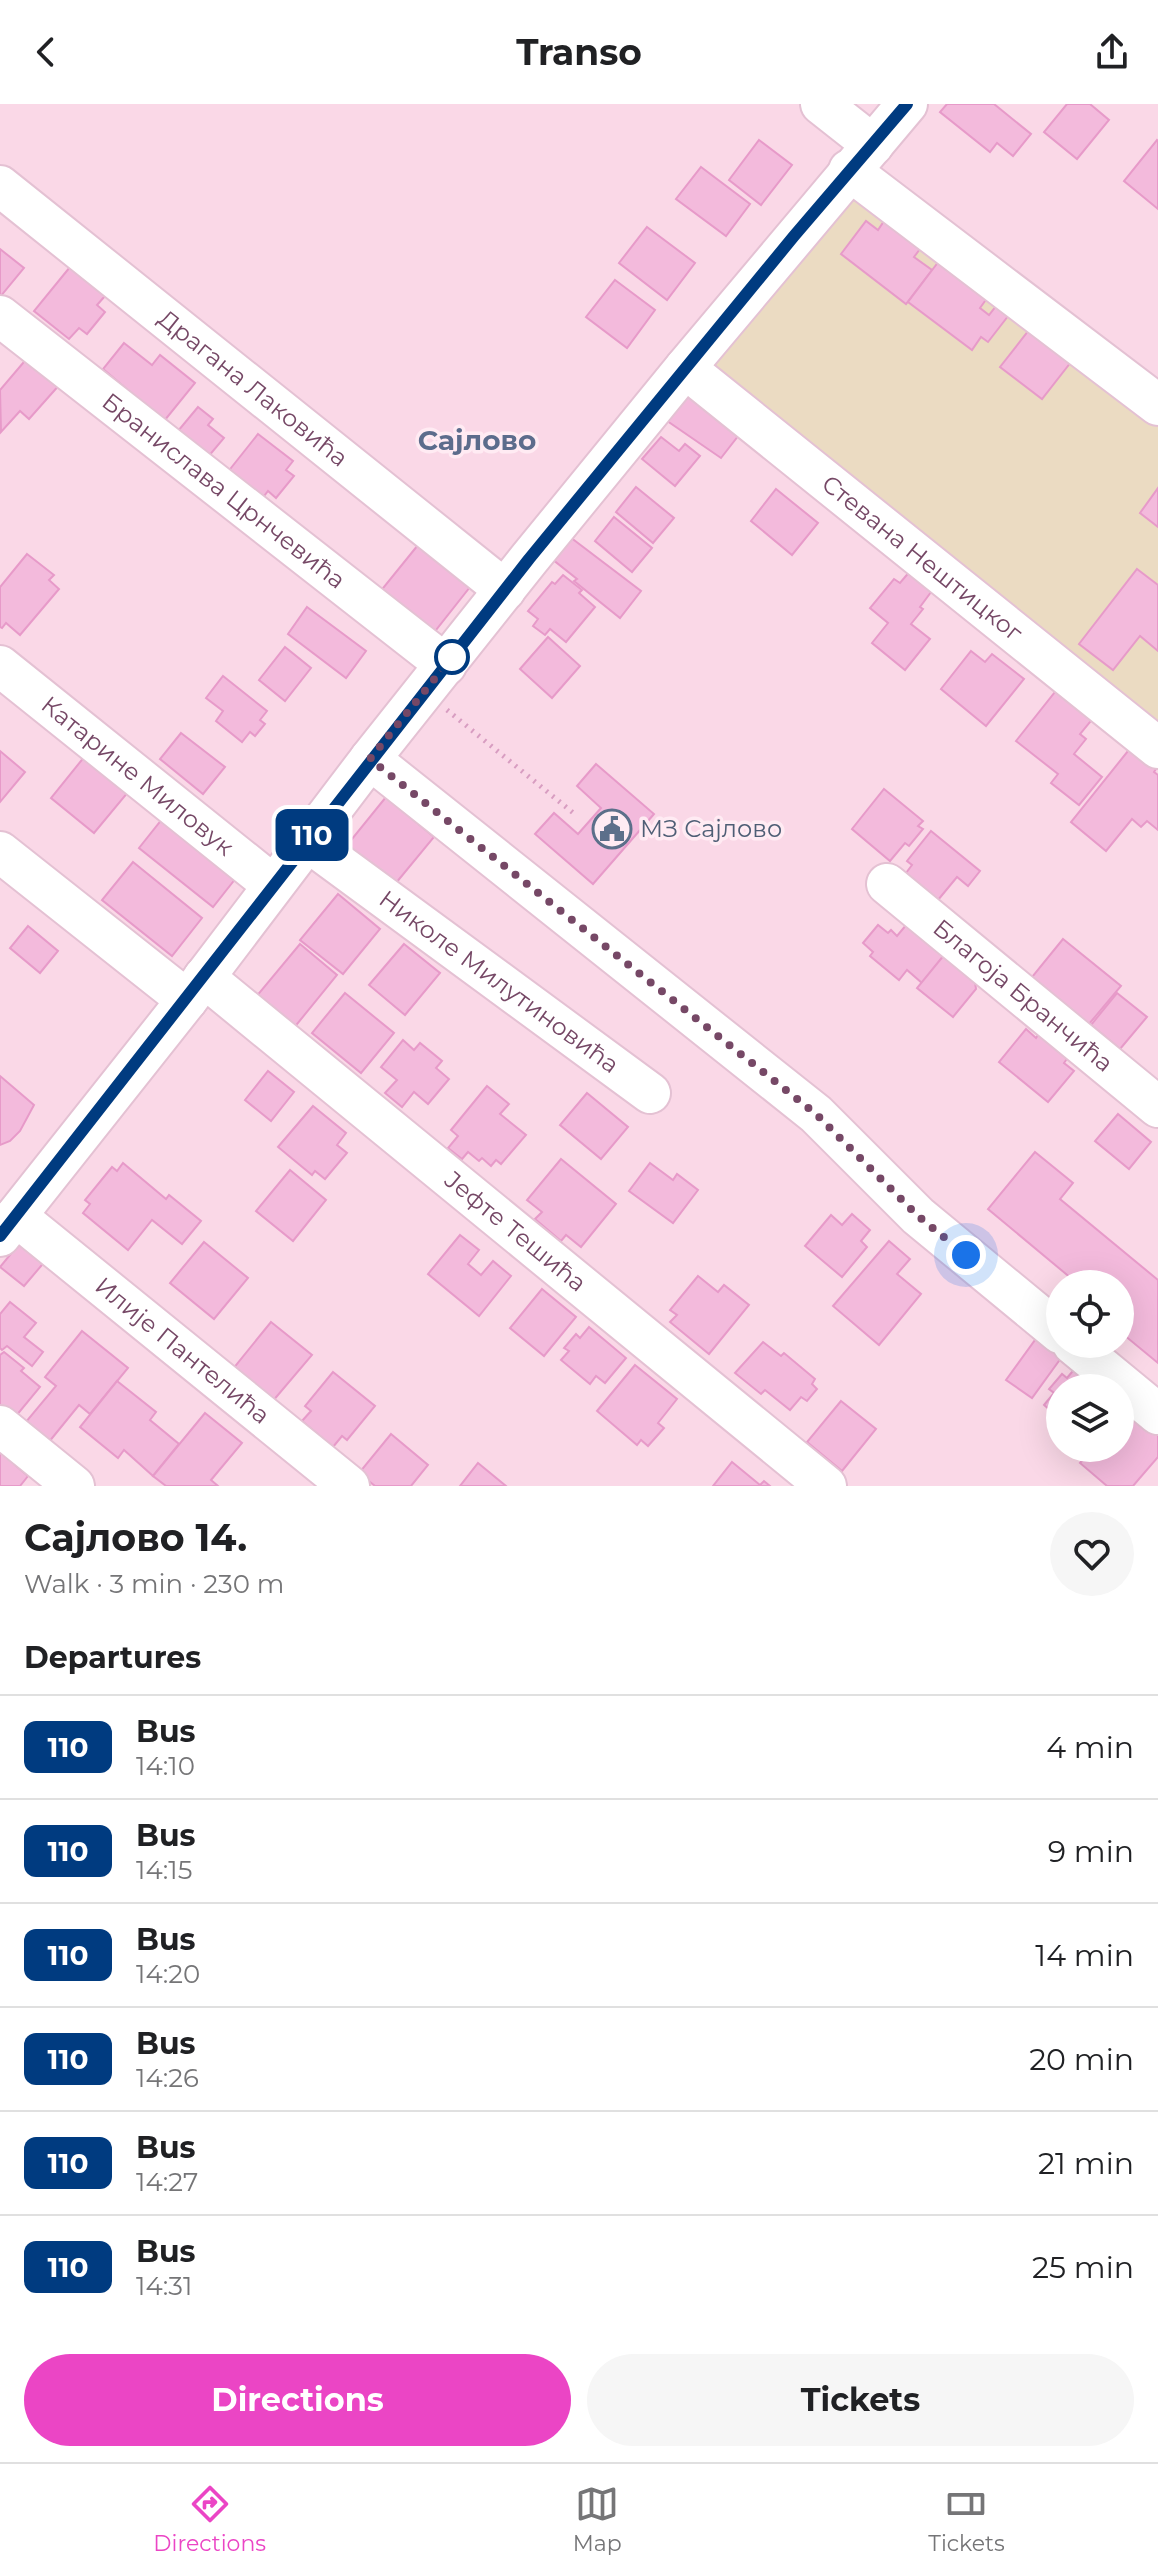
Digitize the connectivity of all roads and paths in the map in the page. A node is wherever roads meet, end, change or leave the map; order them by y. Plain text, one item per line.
1 (821, 104) edge
2 (907, 104) edge
3 (861, 158) junction
4 (0, 186) edge
5 (0, 316) edge
6 (685, 368) junction
7 (1158, 405) edge
8 (505, 590) junction
9 (0, 666) edge
10 (435, 678) junction
11 (1158, 748) edge
12 (370, 759) junction
13 (577, 816) dead end
14 (307, 841) junction
15 (0, 852) edge
16 (887, 884) dead end
17 (273, 885) junction
18 (196, 988) junction
19 (650, 1093) dead end
20 (1158, 1107) edge
21 (8, 1226) edge
22 (1046, 1321) edge
23 (1090, 1358) edge
24 (1158, 1414) edge
25 (0, 1426) edge
26 (74, 1486) edge
27 (349, 1486) edge
28 (826, 1486) edge

1 - 3 street
2 - 3 street
3 - 6 street
3 - 7 street
4 - 8 street, Драгана Лаковића
5 - 10 street, Бранислава Црнчевића
6 - 8 street
6 - 11 street, Стевана Нештицког
8 - 10 street
9 - 17 street, Катарине Миловук
10 - 12 street
10 - 13 path
12 - 14 street
12 - 22 street
14 - 17 street
14 - 19 street, Николе Милутиновића
15 - 18 street, Јефте Тешића
16 - 20 street, Благоја Бранчића
17 - 18 street
18 - 21 street
18 - 28 street, Јефте Тешића
21 - 27 street, Илије Пантелића
23 - 24 street
25 - 26 street

